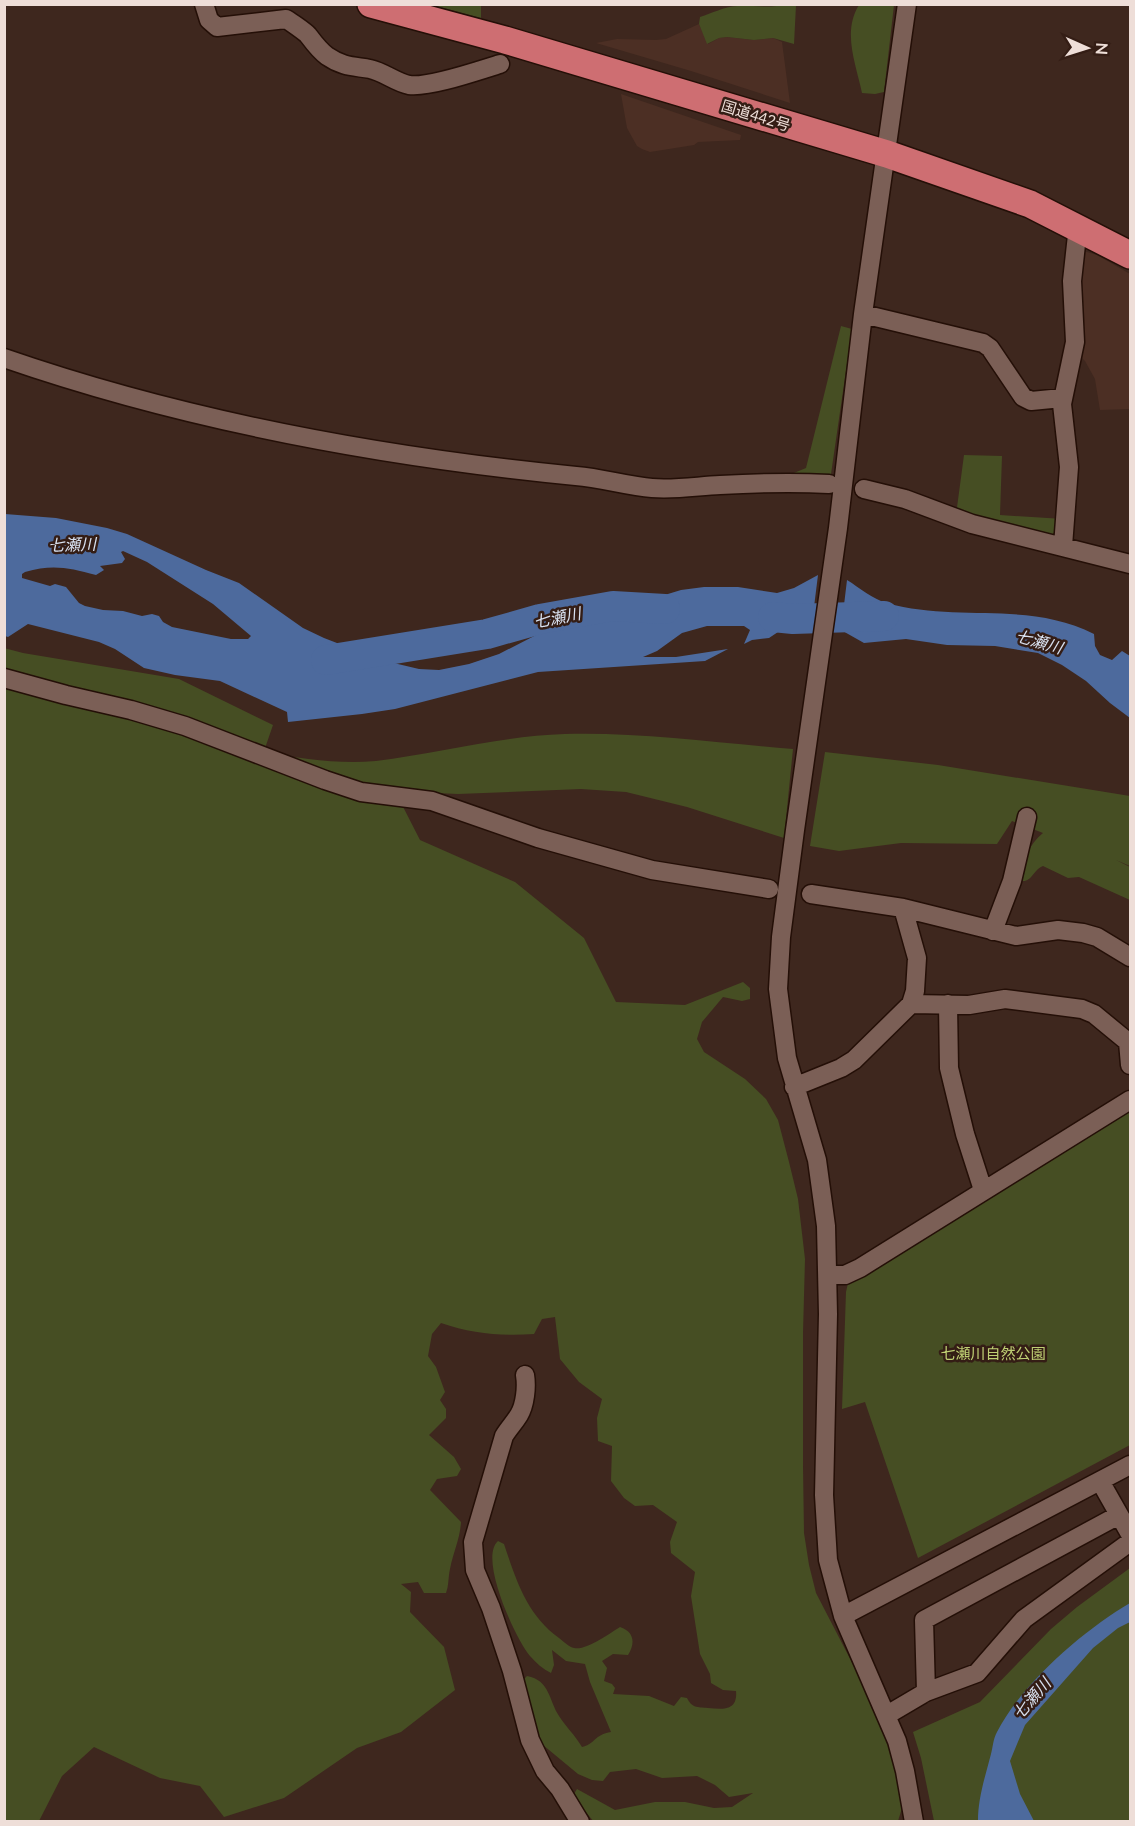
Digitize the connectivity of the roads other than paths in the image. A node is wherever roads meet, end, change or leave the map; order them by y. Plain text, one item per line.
1 (204, 4) edge
2 (371, 4) edge
3 (907, 4) edge
4 (500, 64) dead end
5 (887, 154) junction
6 (1078, 226) junction
7 (1131, 255) edge
8 (863, 314) junction
9 (4, 358) edge
10 (1062, 398) junction
11 (829, 484) dead end
12 (864, 489) dead end
13 (1063, 546) junction
14 (1131, 564) edge
15 (4, 678) edge
16 (1027, 817) dead end
17 (769, 889) dead end
18 (811, 894) dead end
19 (903, 908) junction
20 (993, 930) junction
21 (1131, 957) edge
22 (911, 1004) junction
23 (948, 1004) junction
24 (1131, 1065) edge
25 (794, 1087) junction
26 (1131, 1100) edge
27 (983, 1190) junction
28 (828, 1275) junction
29 (525, 1375) dead end
30 (1131, 1465) edge
31 (1100, 1481) junction
32 (1119, 1515) junction
33 (1131, 1534) edge
34 (1131, 1542) edge
35 (843, 1616) junction
36 (926, 1692) junction
37 (887, 1714) junction
38 (580, 1821) edge
39 (914, 1821) edge

1 - 4 street
2 - 5 highway, 国道442号
3 - 5 street
5 - 6 highway, 国道442号
5 - 8 street
6 - 7 highway, 国道442号
6 - 10 street
8 - 10 street
8 - 25 street
9 - 11 street
10 - 13 street
12 - 13 street
13 - 14 street
15 - 17 street
16 - 20 street
18 - 19 street
19 - 20 street
19 - 22 street
20 - 21 street
22 - 23 street
22 - 25 street
23 - 24 street
23 - 27 street
25 - 28 street
26 - 27 street
27 - 28 street
28 - 35 street
29 - 38 street
30 - 31 street
31 - 32 street
31 - 35 street
32 - 33 street
32 - 36 street
34 - 36 street
35 - 37 street
36 - 37 street
37 - 39 street

